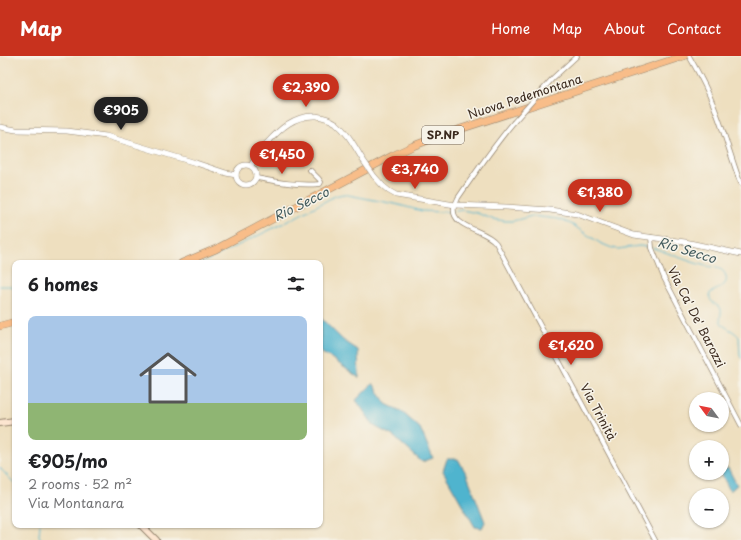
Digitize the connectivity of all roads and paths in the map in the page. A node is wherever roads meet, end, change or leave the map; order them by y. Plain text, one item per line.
1 (577, 56) edge
2 (684, 56) edge
3 (689, 56) edge
4 (0, 127) edge
5 (251, 166) junction
6 (310, 170) dead end
7 (236, 175) junction
8 (256, 178) junction
9 (741, 183) edge
10 (454, 206) junction
11 (652, 237) junction
12 (741, 254) edge
13 (189, 260) edge
14 (12, 323) edge
15 (0, 326) edge
16 (12, 421) edge
17 (0, 423) edge
18 (741, 424) edge
19 (144, 528) edge
20 (156, 540) edge
21 (655, 540) edge

1 - 10 street, bridge
2 - 13 main road, Nuova Pedemontana / SP.NP
3 - 9 street
4 - 7 street
5 - 7 street
5 - 8 street
5 - 10 street, bridge
6 - 8 street
7 - 8 street
10 - 11 street
10 - 21 street, Via Trinità
11 - 12 street
11 - 18 street, Via Ca' De' Barozzi
14 - 15 main road
16 - 17 main road
19 - 20 main road

